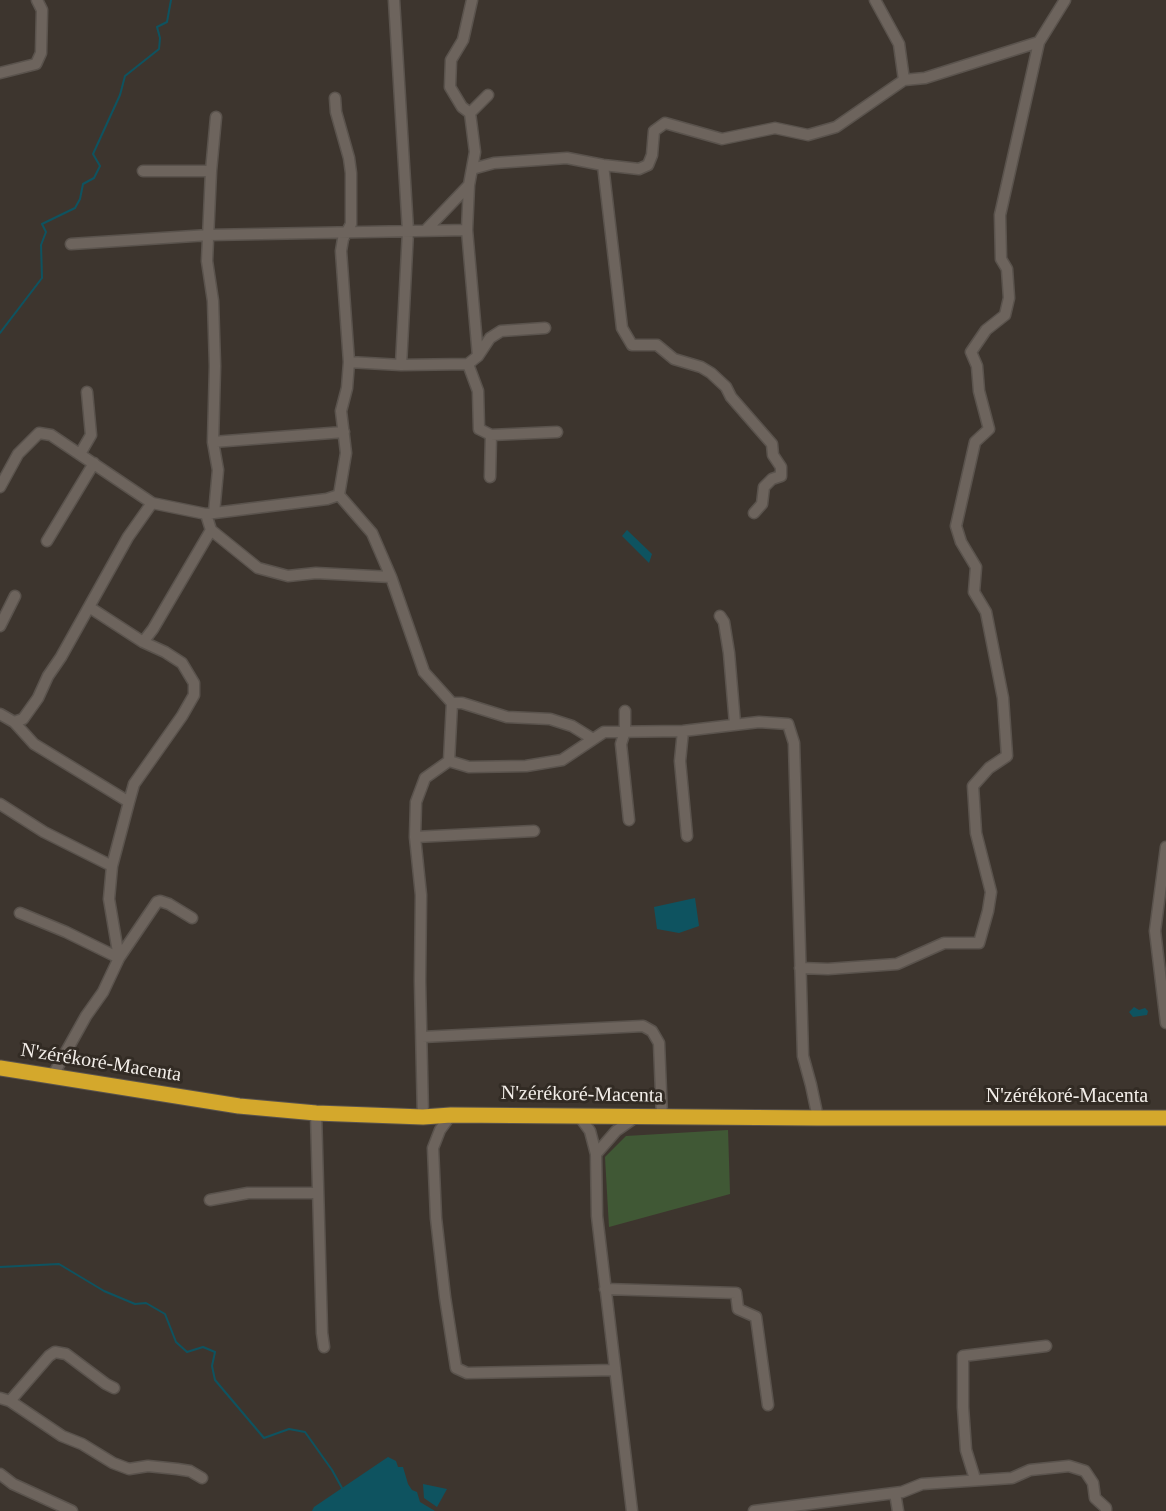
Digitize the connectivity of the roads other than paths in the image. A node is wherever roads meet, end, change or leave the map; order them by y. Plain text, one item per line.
1 (37, 0) edge
2 (394, 0) edge
3 (472, 0) edge
4 (874, 0) edge
5 (1065, 0) edge
6 (1039, 42) junction
7 (0, 73) edge
8 (904, 80) junction
9 (488, 95) dead end
10 (335, 98) dead end
11 (470, 113) junction
12 (216, 117) dead end
13 (603, 165) junction
14 (472, 169) junction
15 (143, 171) dead end
16 (211, 171) junction
17 (469, 185) junction
18 (467, 230) junction
19 (408, 231) junction
20 (425, 231) junction
21 (348, 232) junction
22 (209, 236) junction
23 (71, 244) dead end
24 (545, 328) dead end
25 (478, 356) junction
26 (349, 362) junction
27 (468, 364) junction
28 (401, 365) junction
29 (87, 392) dead end
30 (344, 432) junction
31 (557, 432) dead end
32 (491, 435) junction
33 (213, 442) junction
34 (80, 454) junction
35 (94, 463) junction
36 (490, 477) dead end
37 (0, 487) edge
38 (339, 495) junction
39 (152, 503) junction
40 (753, 513) dead end
41 (210, 514) junction
42 (211, 530) junction
43 (47, 542) dead end
44 (391, 577) junction
45 (15, 596) dead end
46 (89, 607) junction
47 (720, 616) dead end
48 (0, 626) edge
49 (143, 642) junction
50 (452, 704) junction
51 (625, 711) dead end
52 (0, 714) edge
53 (14, 722) junction
54 (735, 724) junction
55 (626, 731) junction
56 (683, 731) junction
57 (593, 739) junction
58 (449, 760) junction
59 (129, 802) junction
60 (0, 804) edge
61 (629, 820) dead end
62 (534, 831) dead end
63 (687, 836) dead end
64 (415, 837) junction
65 (1166, 847) edge
66 (112, 866) junction
67 (20, 913) dead end
68 (192, 918) dead end
69 (119, 958) junction
70 (800, 968) junction
71 (1166, 1023) edge
72 (422, 1037) junction
73 (0, 1068) edge
74 (52, 1077) junction
75 (316, 1113) junction
76 (451, 1115) junction
77 (579, 1116) junction
78 (423, 1117) junction
79 (636, 1117) junction
80 (662, 1117) junction
81 (818, 1118) junction
82 (1166, 1118) edge
83 (596, 1154) junction
84 (317, 1193) junction
85 (210, 1200) dead end
86 (605, 1289) junction
87 (1046, 1346) dead end
88 (324, 1347) dead end
89 (614, 1370) junction
90 (114, 1388) dead end
91 (5, 1400) edge
92 (768, 1405) dead end
93 (0, 1474) edge
94 (202, 1478) dead end
95 (975, 1479) junction
96 (895, 1493) junction
97 (1108, 1510) edge
98 (72, 1511) edge
99 (632, 1511) edge
100 (754, 1511) edge
101 (898, 1511) edge

1 - 7 street
2 - 19 street
3 - 11 street
4 - 8 street
5 - 6 street
6 - 8 street
6 - 70 street
8 - 13 street
9 - 11 street
10 - 21 street
11 - 14 street
12 - 16 street
13 - 14 street
13 - 40 street
14 - 17 street
15 - 16 street
16 - 22 street
17 - 18 street
17 - 20 street
18 - 20 street
18 - 25 street
19 - 20 street
19 - 21 street
19 - 28 street
21 - 22 street
21 - 26 street
22 - 23 street
22 - 33 street
24 - 25 street
25 - 27 street
26 - 28 street
26 - 30 street
27 - 28 street
27 - 32 street
29 - 34 street
30 - 33 street
30 - 38 street
31 - 32 street
32 - 36 street
33 - 41 street
34 - 35 street
34 - 37 street
35 - 39 street
35 - 43 street
38 - 41 street
38 - 44 street
39 - 41 street
39 - 46 street
41 - 42 street
42 - 44 street
42 - 49 street
44 - 50 street
45 - 48 street
46 - 49 street
46 - 53 street
47 - 54 street
49 - 59 street
50 - 57 street
50 - 58 street
51 - 55 street
52 - 53 street
53 - 59 street
54 - 56 street
54 - 70 street
55 - 56 street
55 - 57 street
55 - 61 street
56 - 63 street
57 - 58 street
58 - 64 street
59 - 66 street
60 - 66 street
62 - 64 street
64 - 72 street
65 - 71 street
66 - 69 street
67 - 69 street
68 - 69 street
69 - 74 street
70 - 81 street
72 - 78 street
72 - 80 street
73 - 74 highway, N'zérékoré-Macenta
74 - 75 highway, N'zérékoré-Macenta
75 - 78 highway, N'zérékoré-Macenta
75 - 84 street
76 - 77 highway, N'zérékoré-Macenta
76 - 78 highway, N'zérékoré-Macenta
76 - 89 street
77 - 79 highway, N'zérékoré-Macenta
77 - 83 street
79 - 80 highway, N'zérékoré-Macenta
79 - 83 street
80 - 81 highway, N'zérékoré-Macenta
81 - 82 highway, N'zérékoré-Macenta
83 - 86 street
84 - 85 street
84 - 88 street
86 - 89 street
86 - 92 street
87 - 95 street
89 - 99 street
90 - 91 street
91 - 94 street
93 - 98 street
95 - 96 street
95 - 97 street
96 - 100 street
96 - 101 street

